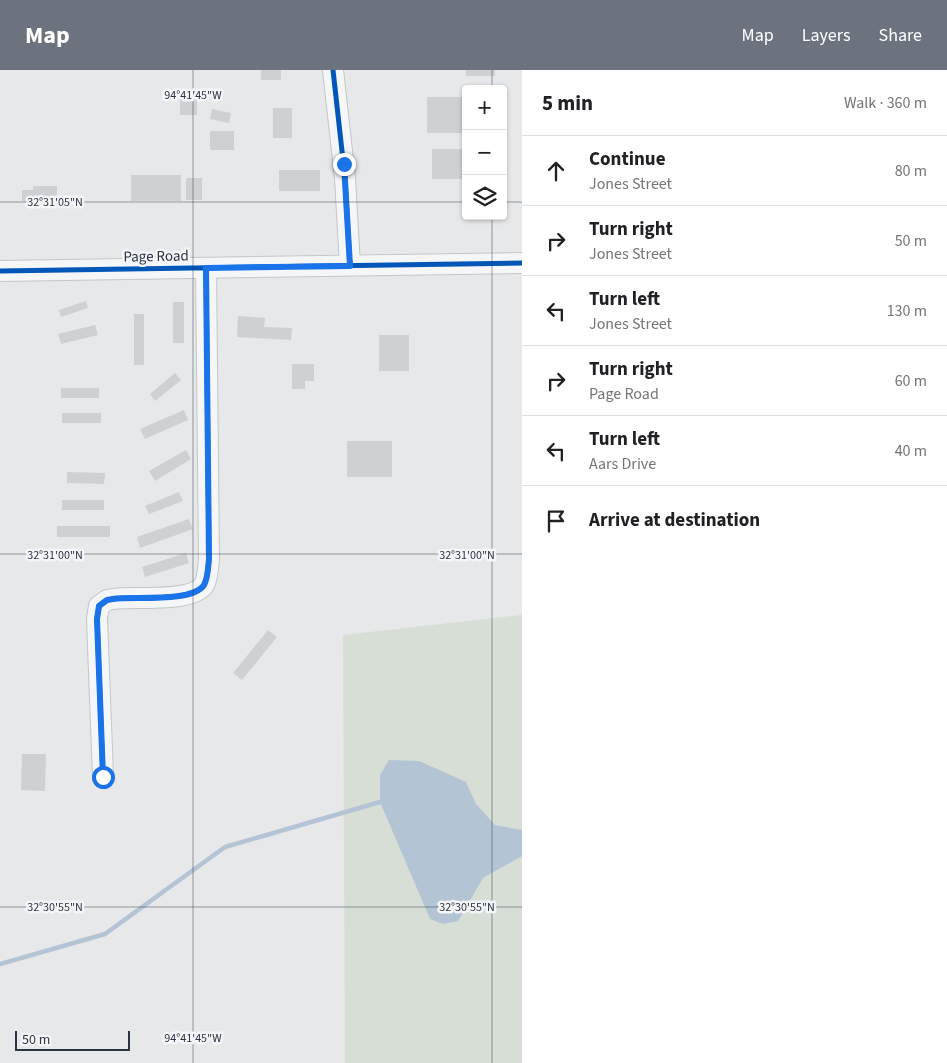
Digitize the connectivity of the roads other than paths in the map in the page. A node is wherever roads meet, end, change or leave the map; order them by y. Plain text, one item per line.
1 (334, 70) edge
2 (522, 263) edge
3 (350, 266) junction
4 (206, 268) junction
5 (0, 270) edge
6 (103, 777) dead end

1 - 3 street
2 - 3 street, Page Road
3 - 4 street, Page Road
4 - 5 street, Page Road
4 - 6 street

